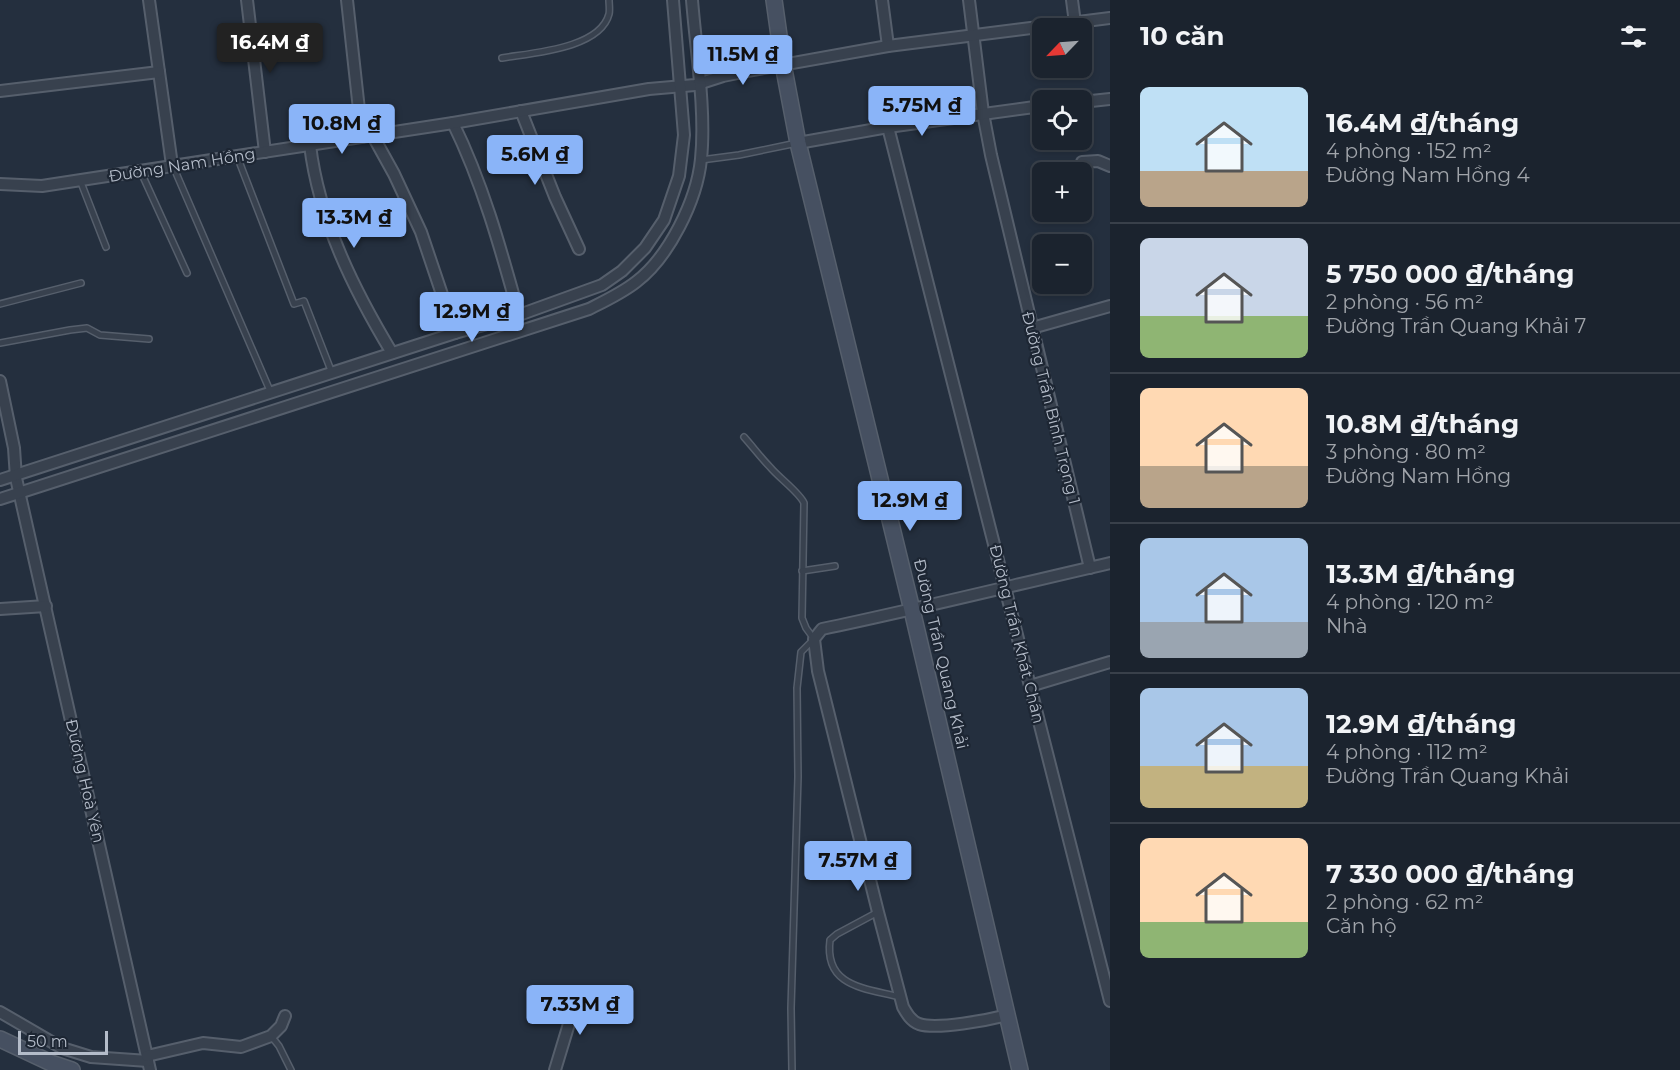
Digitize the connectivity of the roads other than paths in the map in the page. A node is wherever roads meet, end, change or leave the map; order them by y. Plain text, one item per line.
1 (149, 0) edge
2 (247, 0) edge
3 (347, 0) edge
4 (609, 0) edge
5 (673, 0) edge
6 (692, 0) edge
7 (774, 0) edge
8 (882, 0) edge
9 (969, 0) edge
10 (1072, 0) edge
11 (1074, 18) edge
12 (1110, 18) edge
13 (1092, 21) edge
14 (1032, 28) edge
15 (973, 34) junction
16 (888, 46) junction
17 (502, 58) dead end
18 (783, 64) junction
19 (159, 72) junction
20 (697, 84) junction
21 (681, 87) junction
22 (0, 91) edge
23 (1110, 99) edge
24 (1092, 101) edge
25 (1032, 107) edge
26 (521, 111) junction
27 (983, 113) junction
28 (453, 123) junction
29 (888, 127) junction
30 (367, 136) junction
31 (798, 143) junction
32 (310, 145) junction
33 (265, 152) junction
34 (237, 156) junction
35 (683, 160) junction
36 (700, 160) junction
37 (1082, 162) dead end
38 (172, 165) junction
39 (1110, 166) edge
40 (141, 170) junction
41 (80, 180) junction
42 (0, 184) edge
43 (106, 247) dead end
44 (579, 249) dead end
45 (187, 273) dead end
46 (81, 283) dead end
47 (0, 303) edge
48 (1110, 306) edge
49 (519, 315) junction
50 (1032, 328) junction
51 (455, 333) junction
52 (149, 339) dead end
53 (0, 343) edge
54 (392, 353) junction
55 (332, 373) junction
56 (0, 382) edge
57 (271, 393) junction
58 (744, 437) dead end
59 (16, 476) junction
60 (0, 480) edge
61 (20, 493) junction
62 (0, 500) edge
63 (1110, 563) edge
64 (835, 567) dead end
65 (1090, 568) junction
66 (802, 571) junction
67 (1005, 587) junction
68 (46, 606) junction
69 (0, 609) edge
70 (912, 610) junction
71 (814, 639) junction
72 (1110, 663) edge
73 (1030, 686) junction
74 (878, 912) junction
75 (578, 994) dead end
76 (899, 997) junction
77 (1110, 1001) edge
78 (0, 1012) edge
79 (1008, 1015) junction
80 (285, 1016) dead end
81 (271, 1036) junction
82 (0, 1039) edge
83 (148, 1062) edge
84 (72, 1070) edge
85 (157, 1070) edge
86 (291, 1070) edge
87 (555, 1070) edge
88 (792, 1070) edge
89 (1020, 1070) edge

1 - 19 street
2 - 33 street
3 - 30 street
4 - 17 lane
5 - 21 street
6 - 20 street
7 - 18 main road, Đường Trần Quang Khải
8 - 16 street
9 - 15 street, Đường Trần Bình Trọng 1
10 - 11 street
12 - 13 street
14 - 15 street
15 - 16 street
15 - 27 street, Đường Trần Bình Trọng 1
16 - 18 street
18 - 20 street
18 - 31 main road, Đường Trần Quang Khải
19 - 22 street
19 - 38 street
20 - 21 street, Đường Nam Hồng
20 - 36 street
21 - 26 street, Đường Nam Hồng
21 - 35 street
23 - 24 street
25 - 27 street
26 - 28 street, Đường Nam Hồng
26 - 44 street
27 - 29 street
27 - 50 street, Đường Trần Bình Trọng 1
28 - 30 street, Đường Nam Hồng
28 - 49 street
29 - 31 street
29 - 67 street, Đường Trần Khát Chân
30 - 32 street, Đường Nam Hồng
30 - 51 street
31 - 36 lane
31 - 70 main road, Đường Trần Quang Khải
32 - 33 street, Đường Nam Hồng
32 - 54 street
33 - 34 street, Đường Nam Hồng
34 - 38 street, Đường Nam Hồng
34 - 55 lane
35 - 36 street
35 - 49 street
36 - 61 street
37 - 39 street
38 - 40 street, Đường Nam Hồng
38 - 57 lane
40 - 41 street, Đường Nam Hồng
40 - 45 lane
41 - 42 street, Đường Nam Hồng
41 - 43 lane
46 - 47 lane
48 - 50 street
49 - 51 street
50 - 65 street, Đường Trần Bình Trọng 1
51 - 54 street
52 - 53 lane
54 - 55 street
55 - 57 street
56 - 59 street
57 - 59 street
58 - 66 lane
59 - 60 street
59 - 61 street, Đường Hoà Yên
61 - 62 street
61 - 68 street, Đường Hoà Yên
63 - 65 street
64 - 66 lane
65 - 67 street
66 - 71 lane
67 - 70 street
67 - 73 street, Đường Trần Khát Chân
68 - 69 street
68 - 83 street, Đường Hoà Yên
70 - 71 street
70 - 79 main road, Đường Trần Quang Khải
71 - 74 street
71 - 88 lane
72 - 73 street
73 - 77 street, Đường Trần Khát Chân
74 - 76 street
74 - 76 lane
75 - 87 street
76 - 79 street
78 - 83 street
79 - 89 main road, Đường Trần Quang Khải
80 - 81 street
81 - 83 street
81 - 86 lane
82 - 84 main road
83 - 85 street

